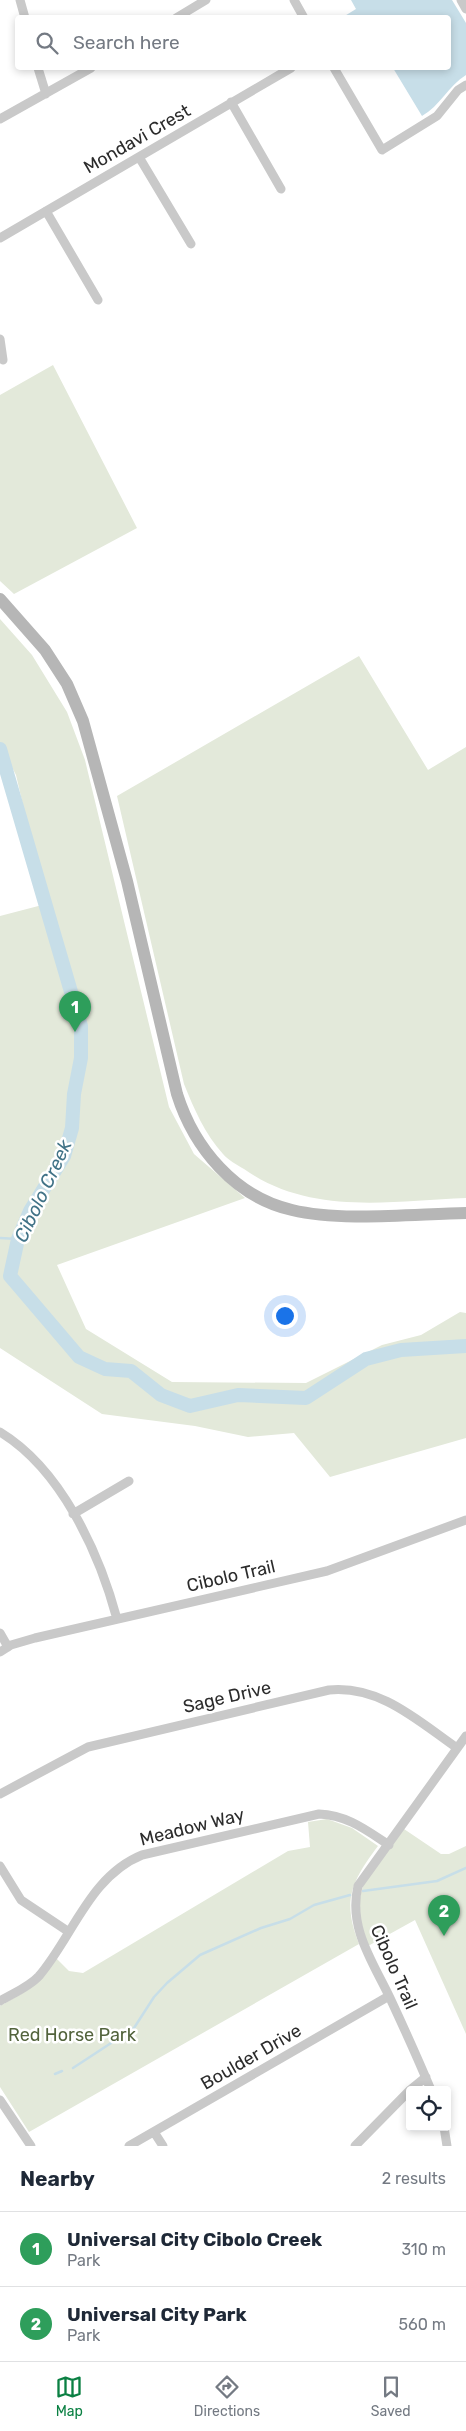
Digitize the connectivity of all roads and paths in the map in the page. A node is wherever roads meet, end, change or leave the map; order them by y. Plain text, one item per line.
1 (20, 0) edge
2 (206, 0) edge
3 (294, 0) edge
4 (461, 0) edge
5 (466, 9) edge
6 (24, 15) edge
7 (181, 15) edge
8 (302, 15) edge
9 (39, 70) edge
10 (88, 70) edge
11 (288, 70) edge
12 (335, 70) edge
13 (466, 85) edge
14 (46, 94) junction
15 (232, 102) junction
16 (0, 119) edge
17 (139, 157) junction
18 (281, 190) dead end
19 (46, 211) junction
20 (0, 238) edge
21 (191, 244) dead end
22 (98, 300) dead end
23 (0, 340) edge
24 (3, 360) dead end
25 (0, 599) edge
26 (466, 1213) edge
27 (0, 1432) edge
28 (129, 1481) dead end
29 (73, 1514) junction
30 (466, 1520) edge
31 (117, 1619) junction
32 (0, 1633) edge
33 (4, 1649) edge
34 (466, 1736) edge
35 (458, 1748) junction
36 (0, 1794) edge
37 (389, 1845) junction
38 (0, 1866) edge
39 (69, 1932) junction
40 (390, 1996) junction
41 (0, 2001) edge
42 (426, 2077) junction
43 (415, 2086) edge
44 (429, 2086) edge
45 (406, 2094) edge
46 (0, 2100) edge
47 (445, 2131) edge
48 (154, 2132) junction
49 (31, 2146) edge
50 (130, 2146) edge
51 (163, 2146) edge
52 (355, 2146) edge
53 (447, 2146) edge

1 - 6 street
2 - 7 street
3 - 8 street
4 - 5 street
9 - 14 street
10 - 14 street
11 - 15 street, Mondavi Crest
12 - 13 street
14 - 16 street
15 - 17 street, Mondavi Crest
15 - 18 street
17 - 19 street, Mondavi Crest
17 - 21 street
19 - 20 street, Mondavi Crest
19 - 22 street
23 - 24 street
25 - 26 main road
27 - 29 street
28 - 29 street
29 - 31 street
30 - 31 street, Cibolo Trail
31 - 33 street, Cibolo Trail
32 - 33 street
34 - 35 street, Cibolo Trail
35 - 36 street, Sage Drive
35 - 37 street, Cibolo Trail
37 - 39 street, Meadow Way
37 - 40 street, Cibolo Trail
38 - 39 street
39 - 41 street, Meadow Way
40 - 42 street, Cibolo Trail
40 - 48 street, Boulder Drive
42 - 43 street
42 - 44 street, Cibolo Trail
45 - 52 street
46 - 49 street
47 - 53 street
48 - 50 street, Boulder Drive
48 - 51 street

